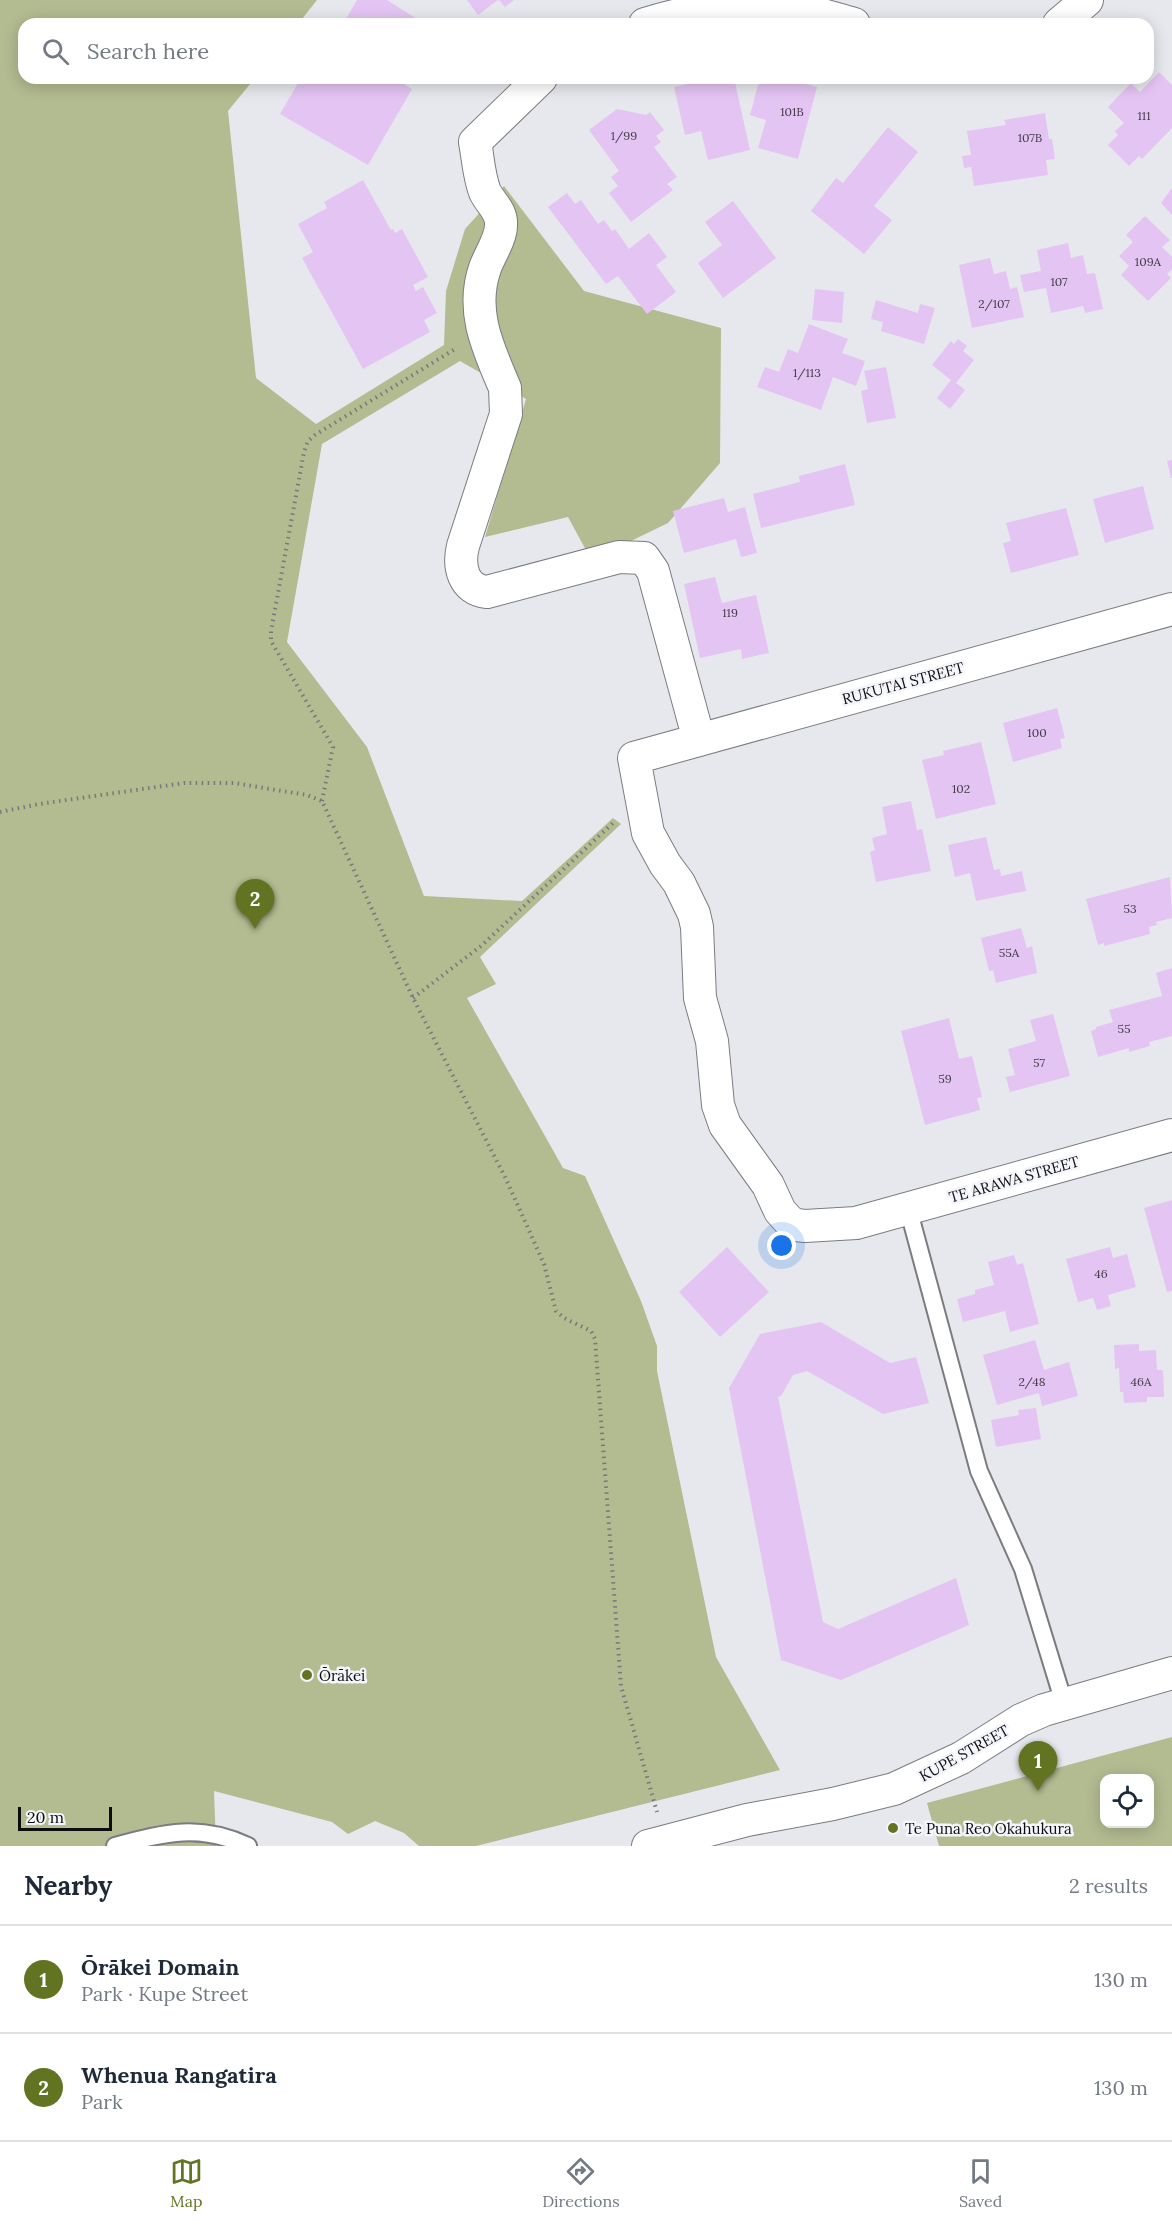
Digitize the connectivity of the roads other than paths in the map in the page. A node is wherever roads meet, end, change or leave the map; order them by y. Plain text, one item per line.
1 (1087, 0) edge
2 (668, 18) edge
3 (830, 18) edge
4 (1066, 18) edge
5 (535, 84) edge
6 (1172, 609) edge
7 (699, 740) junction
8 (634, 759) joint
9 (1172, 1135) edge
10 (908, 1208) junction
11 (1172, 1673) edge
12 (1064, 1703) junction
13 (657, 1844) edge
14 (115, 1846) edge
15 (248, 1846) edge

1 - 4 street
2 - 3 street
5 - 7 street
6 - 7 street, RUKUTAI STREET
7 - 8 street, RUKUTAI STREET
8 - 10 street, TE ARAWA STREET
9 - 10 street, TE ARAWA STREET
10 - 12 lane
11 - 12 street, KUPE STREET
12 - 13 street, KUPE STREET
14 - 15 lane

